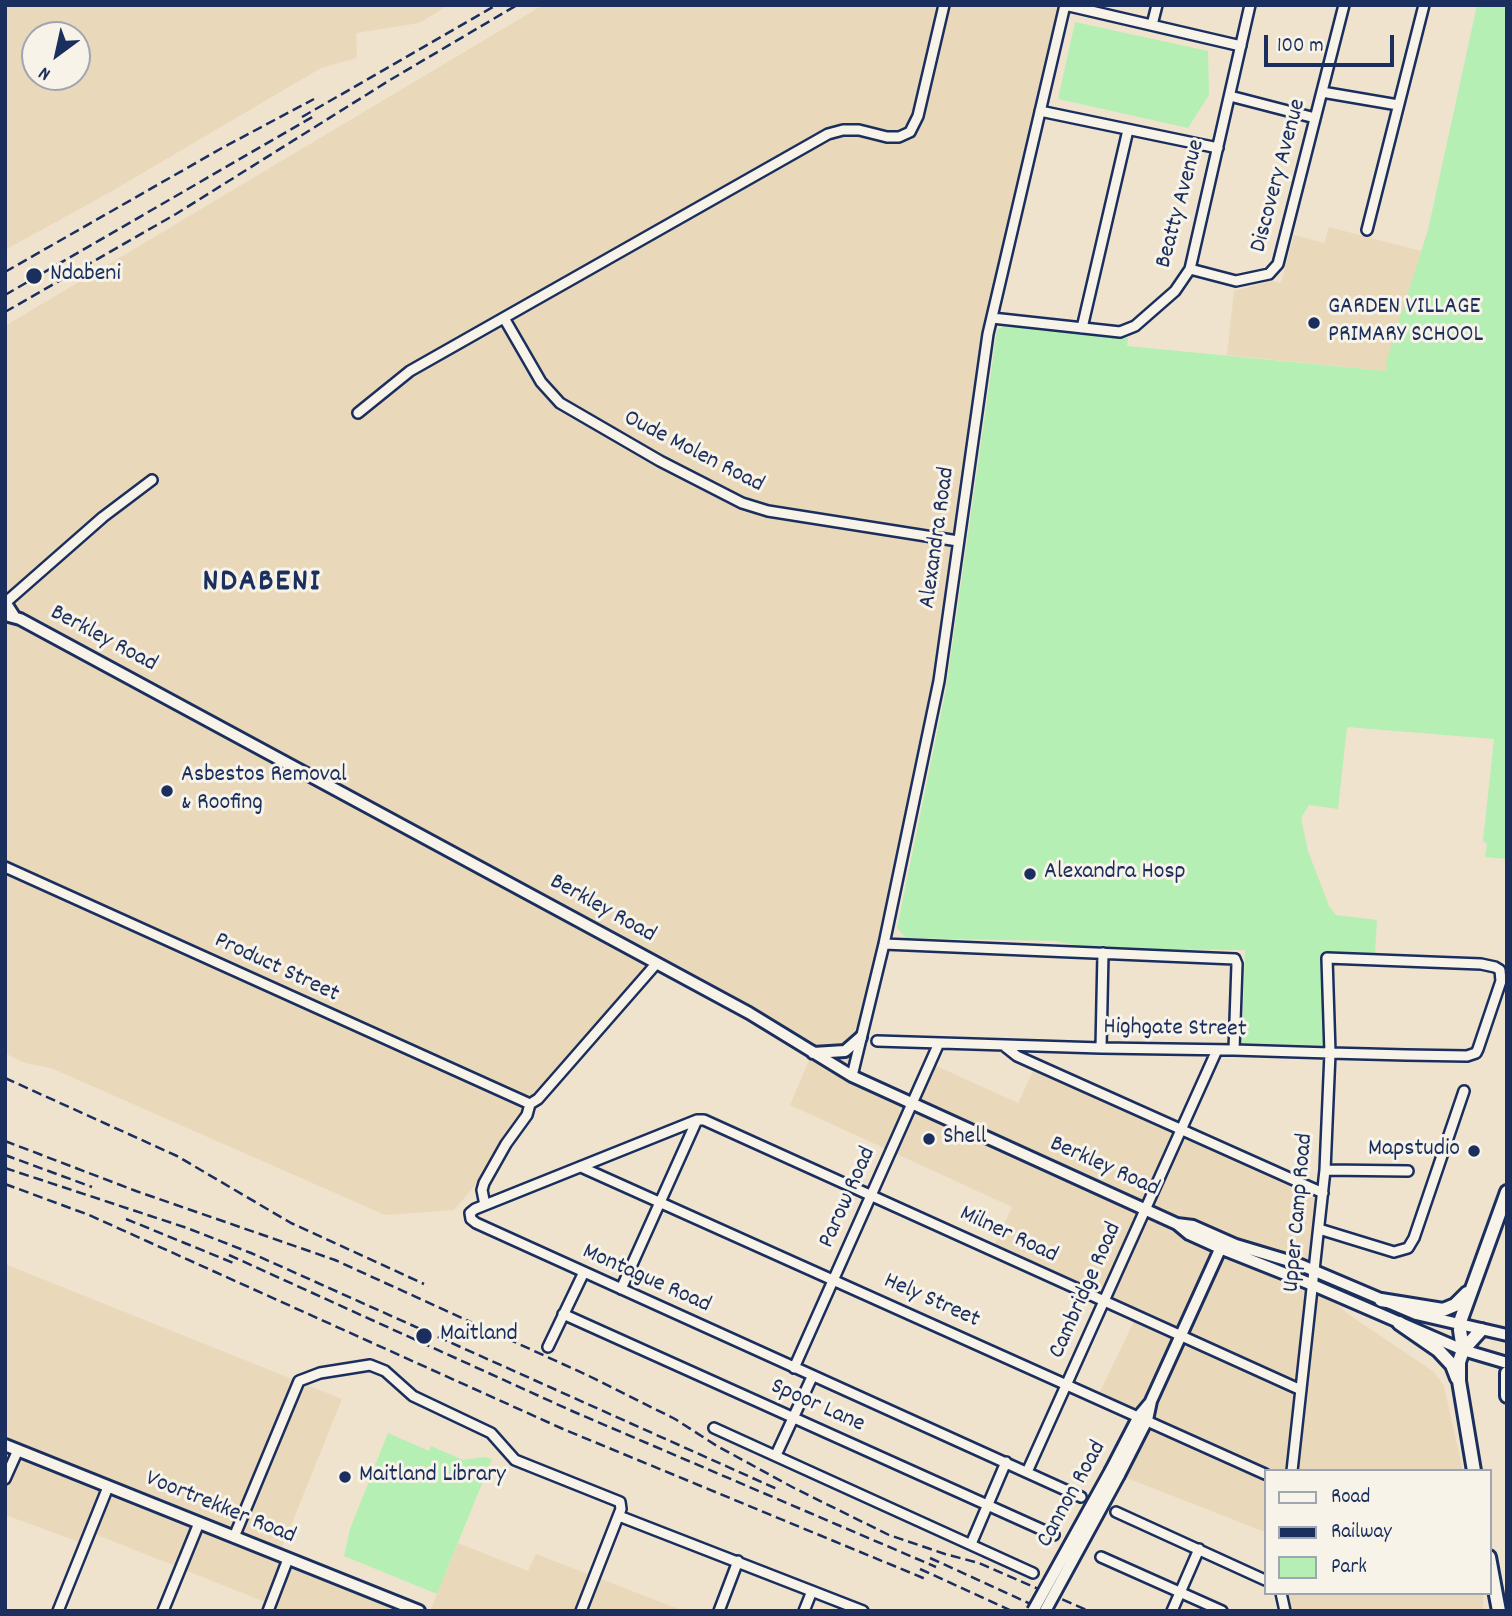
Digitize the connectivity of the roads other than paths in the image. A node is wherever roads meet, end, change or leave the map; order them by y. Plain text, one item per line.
1 (944, 5) edge
2 (1065, 5) edge
3 (1157, 5) edge
4 (1250, 5) edge
5 (1344, 5) edge
6 (1424, 5) edge
7 (1152, 25) junction
8 (1241, 46) junction
9 (1322, 92) junction
10 (1230, 96) junction
11 (1398, 106) junction
12 (1040, 111) junction
13 (1315, 118) junction
14 (1128, 130) junction
15 (1218, 148) junction
16 (1367, 230) dead end
17 (1190, 269) junction
18 (504, 318) junction
19 (992, 318) junction
20 (1082, 328) junction
21 (358, 413) dead end
22 (152, 481) dead end
23 (958, 541) junction
24 (5, 603) edge
25 (9, 615) edge
26 (5, 867) edge
27 (884, 944) junction
28 (1103, 953) junction
29 (656, 964) junction
30 (861, 1037) junction
31 (877, 1041) dead end
32 (939, 1043) junction
33 (1003, 1045) junction
34 (1101, 1048) junction
35 (1217, 1050) junction
36 (1234, 1050) junction
37 (813, 1053) junction
38 (1330, 1053) junction
39 (1472, 1056) joint
40 (852, 1076) junction
41 (1464, 1091) dead end
42 (530, 1104) junction
43 (911, 1104) junction
44 (697, 1120) junction
45 (1181, 1130) junction
46 (581, 1167) junction
47 (1325, 1170) junction
48 (1408, 1171) dead end
49 (1507, 1192) edge
50 (1323, 1193) junction
51 (872, 1194) junction
52 (662, 1202) junction
53 (485, 1205) junction
54 (1145, 1210) junction
55 (1319, 1229) junction
56 (1222, 1244) junction
57 (1314, 1270) junction
58 (584, 1272) junction
59 (834, 1279) junction
60 (1313, 1285) junction
61 (621, 1289) junction
62 (1470, 1290) junction
63 (1381, 1300) junction
64 (1104, 1301) junction
65 (564, 1314) junction
66 (1399, 1323) junction
67 (1459, 1325) junction
68 (1481, 1330) junction
69 (1181, 1335) junction
70 (1507, 1335) edge
71 (548, 1348) dead end
72 (1462, 1350) junction
73 (1507, 1363) edge
74 (794, 1368) junction
75 (1507, 1373) edge
76 (812, 1377) junction
77 (1459, 1381) junction
78 (1066, 1384) junction
79 (1506, 1384) edge
80 (1301, 1390) junction
81 (1507, 1396) edge
82 (794, 1417) junction
83 (1143, 1418) junction
84 (714, 1428) dead end
85 (5, 1445) edge
86 (18, 1450) junction
87 (776, 1455) junction
88 (1006, 1462) junction
89 (1292, 1469) edge
90 (1474, 1469) edge
91 (1027, 1472) junction
92 (1115, 1473) junction
93 (1264, 1474) edge
94 (5, 1479) edge
95 (108, 1487) junction
96 (1081, 1497) dead end
97 (987, 1504) junction
98 (1116, 1512) dead end
99 (619, 1516) junction
100 (199, 1523) junction
101 (1054, 1535) dead end
102 (234, 1537) junction
103 (971, 1544) junction
104 (1199, 1549) junction
105 (1101, 1557) dead end
106 (288, 1559) junction
107 (738, 1561) junction
108 (1491, 1567) edge
109 (1033, 1573) dead end
110 (1264, 1580) edge
111 (812, 1591) junction
112 (1180, 1592) junction
113 (58, 1611) edge
114 (163, 1611) edge
115 (268, 1611) edge
116 (419, 1611) edge
117 (581, 1611) edge
118 (719, 1611) edge
119 (804, 1611) edge
120 (863, 1611) edge
121 (1033, 1611) edge
122 (1045, 1611) edge
123 (1172, 1611) edge
124 (1222, 1611) edge
125 (1499, 1611) edge

1 - 18 street
2 - 7 street
2 - 12 street, Alexandra Road
3 - 7 street
4 - 8 street, Beatty Avenue
5 - 9 street, Discovery Avenue
6 - 11 street
7 - 8 street
8 - 10 street, Beatty Avenue
9 - 11 street
9 - 13 street, Discovery Avenue
10 - 13 street
10 - 15 street, Beatty Avenue
11 - 16 street
12 - 14 street
12 - 19 street, Alexandra Road
13 - 17 street, Discovery Avenue
14 - 15 street
14 - 20 street
15 - 17 street, Beatty Avenue
17 - 20 street, Beatty Avenue
18 - 21 street
18 - 23 street, Oude Molen Road
19 - 20 street, Beatty Avenue
19 - 23 street, Alexandra Road
22 - 24 street
23 - 27 street, Alexandra Road
24 - 25 main road, Berkley Road
25 - 29 main road, Berkley Road
26 - 42 street, Product Street
27 - 28 street
27 - 30 street, Alexandra Road
28 - 34 street
28 - 36 street
29 - 37 main road, Berkley Road
29 - 42 street
30 - 37 main road
30 - 40 street, Alexandra Road
31 - 32 street, Highgate Street
32 - 33 street, Highgate Street
32 - 43 street, Parow Road
33 - 34 street, Highgate Street
33 - 45 street
34 - 35 street, Highgate Street
35 - 36 street, Highgate Street
35 - 45 street, Cambridge Road
36 - 38 street, Highgate Street
37 - 40 main road, Berkley Road
38 - 39 street, Highgate Street
38 - 39 street, Upper Camp Road
38 - 47 street, Upper Camp Road
40 - 43 main road, Berkley Road
41 - 55 street
42 - 53 street
43 - 51 street, Parow Road
43 - 54 main road, Berkley Road
44 - 46 street
44 - 51 street, Milner Road
44 - 52 street
45 - 50 street
45 - 54 street, Cambridge Road
46 - 52 street, Hely Street
46 - 53 street
47 - 48 street
47 - 50 street, Upper Camp Road
49 - 62 highway
50 - 55 street, Upper Camp Road
51 - 59 street, Parow Road
51 - 64 street, Milner Road
52 - 59 street, Hely Street
52 - 61 street
53 - 58 street, Montague Road
54 - 56 main road, Berkley Road
54 - 64 street, Cambridge Road
55 - 57 street, Upper Camp Road
56 - 57 main road, Berkley Road
56 - 60 main road, Berkley Road
56 - 69 main road, Cannon Road
57 - 60 street, Upper Camp Road
57 - 63 main road, Berkley Road
58 - 61 street, Montague Road
58 - 65 street
59 - 74 street, Parow Road
59 - 78 street, Hely Street
60 - 66 main road, Berkley Road
60 - 80 street, Upper Camp Road
61 - 74 street, Montague Road
62 - 63 highway
62 - 67 highway
63 - 67 main road, Berkley Road
64 - 69 street, Milner Road
64 - 78 street, Cambridge Road
65 - 71 street
65 - 82 street, Spoor Lane
66 - 72 main road, Berkley Road
66 - 77 highway
67 - 68 main road, Berkley Road
67 - 72 highway
68 - 70 main road, Berkley Road
68 - 72 highway
69 - 80 street, Milner Road
69 - 83 main road, Cannon Road
72 - 73 main road, Berkley Road
72 - 77 highway
74 - 76 street, Montague Road
75 - 79 highway
76 - 82 street
76 - 88 street, Montague Road
77 - 90 highway
78 - 83 street, Hely Street
78 - 91 street, Cambridge Road
79 - 81 highway
80 - 89 street, Upper Camp Road
82 - 87 street
82 - 97 street, Spoor Lane
83 - 92 main road, Cannon Road
83 - 93 street, Hely Street
84 - 87 street
85 - 86 main road, Voortrekker Road
86 - 94 street
86 - 95 main road, Voortrekker Road
87 - 103 street
88 - 91 street, Montague Road
88 - 97 street
91 - 96 street, Montague Road
92 - 121 main road, Cannon Road, bridge
92 - 122 main road, Cannon Road, bridge
95 - 100 main road, Voortrekker Road
95 - 113 street
97 - 101 street, Spoor Lane
97 - 103 street
98 - 104 street
99 - 102 street
99 - 107 street
99 - 117 street
100 - 102 main road, Voortrekker Road
100 - 114 street
102 - 106 main road, Voortrekker Road
103 - 109 street
104 - 110 street
104 - 112 street
105 - 112 street
106 - 115 street
106 - 116 main road, Voortrekker Road
107 - 111 street
107 - 118 street
108 - 125 highway
111 - 119 street
111 - 120 street
112 - 123 street
112 - 124 street

